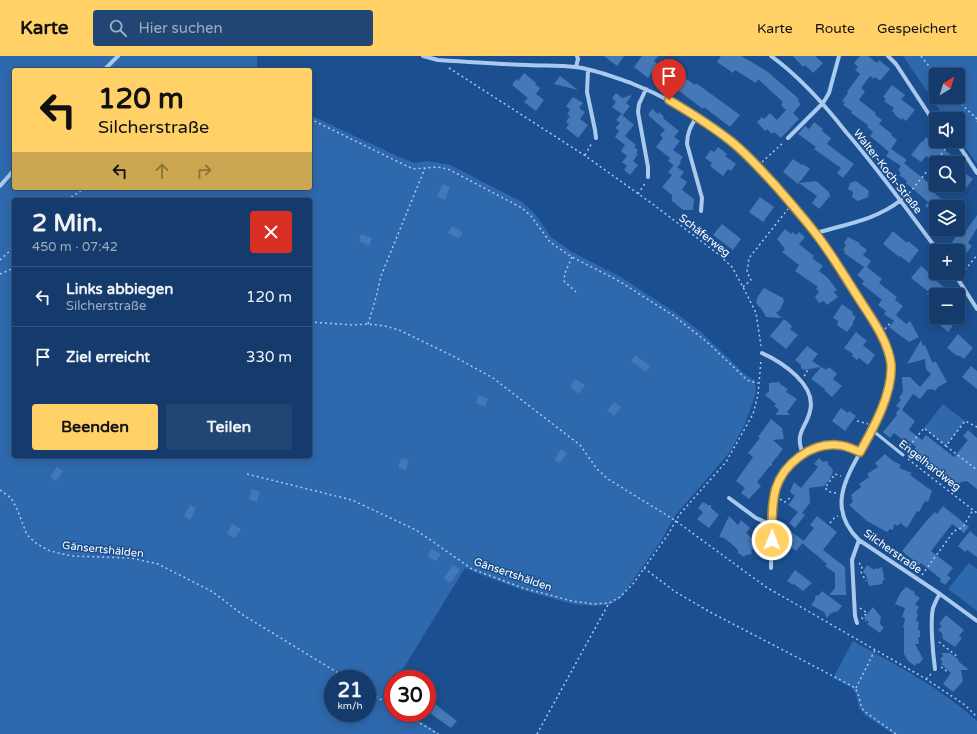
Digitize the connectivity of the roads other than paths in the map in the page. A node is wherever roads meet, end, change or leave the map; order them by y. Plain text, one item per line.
1 (118, 56) edge
2 (423, 56) edge
3 (577, 56) edge
4 (771, 56) edge
5 (839, 56) edge
6 (888, 56) edge
7 (576, 67) junction
8 (106, 68) edge
9 (588, 70) junction
10 (646, 89) junction
11 (823, 103) junction
12 (929, 114) edge
13 (696, 116) junction
14 (596, 138) road end
15 (788, 138) road end
16 (961, 148) edge
17 (12, 172) edge
18 (977, 173) edge
19 (648, 177) road end
20 (0, 186) edge
21 (901, 201) junction
22 (701, 211) dead end
23 (816, 233) junction
24 (933, 244) edge
25 (959, 280) edge
26 (977, 309) edge
27 (762, 353) road end
28 (872, 430) junction
29 (860, 452) junction
30 (804, 454) junction
31 (903, 455) road end
32 (729, 498) dead end
33 (772, 524) junction
34 (859, 540) junction
35 (772, 568) dead end
36 (940, 594) junction
37 (977, 621) edge
38 (856, 623) dead end
39 (935, 669) dead end

1 - 8 street
2 - 7 street, Silcherstraße
3 - 7 street
4 - 11 street, Walter-Koch-Straße
5 - 11 street
6 - 12 street
7 - 9 street, Silcherstraße
9 - 10 street, Silcherstraße
9 - 14 street
10 - 13 street, Silcherstraße
10 - 19 street
11 - 15 street
11 - 21 street, Walter-Koch-Straße
13 - 22 street
13 - 23 street, Silcherstraße
16 - 18 street
17 - 20 street
21 - 23 street
21 - 24 street, Walter-Koch-Straße
23 - 28 street, Silcherstraße
25 - 26 street
27 - 30 street
28 - 29 street, Silcherstraße
28 - 31 lane, Engelhardweg
29 - 30 street
29 - 34 street, Silcherstraße
30 - 33 street
32 - 33 street
33 - 35 street
34 - 36 street, Silcherstraße
34 - 38 street
36 - 37 street, Silcherstraße
36 - 39 street

